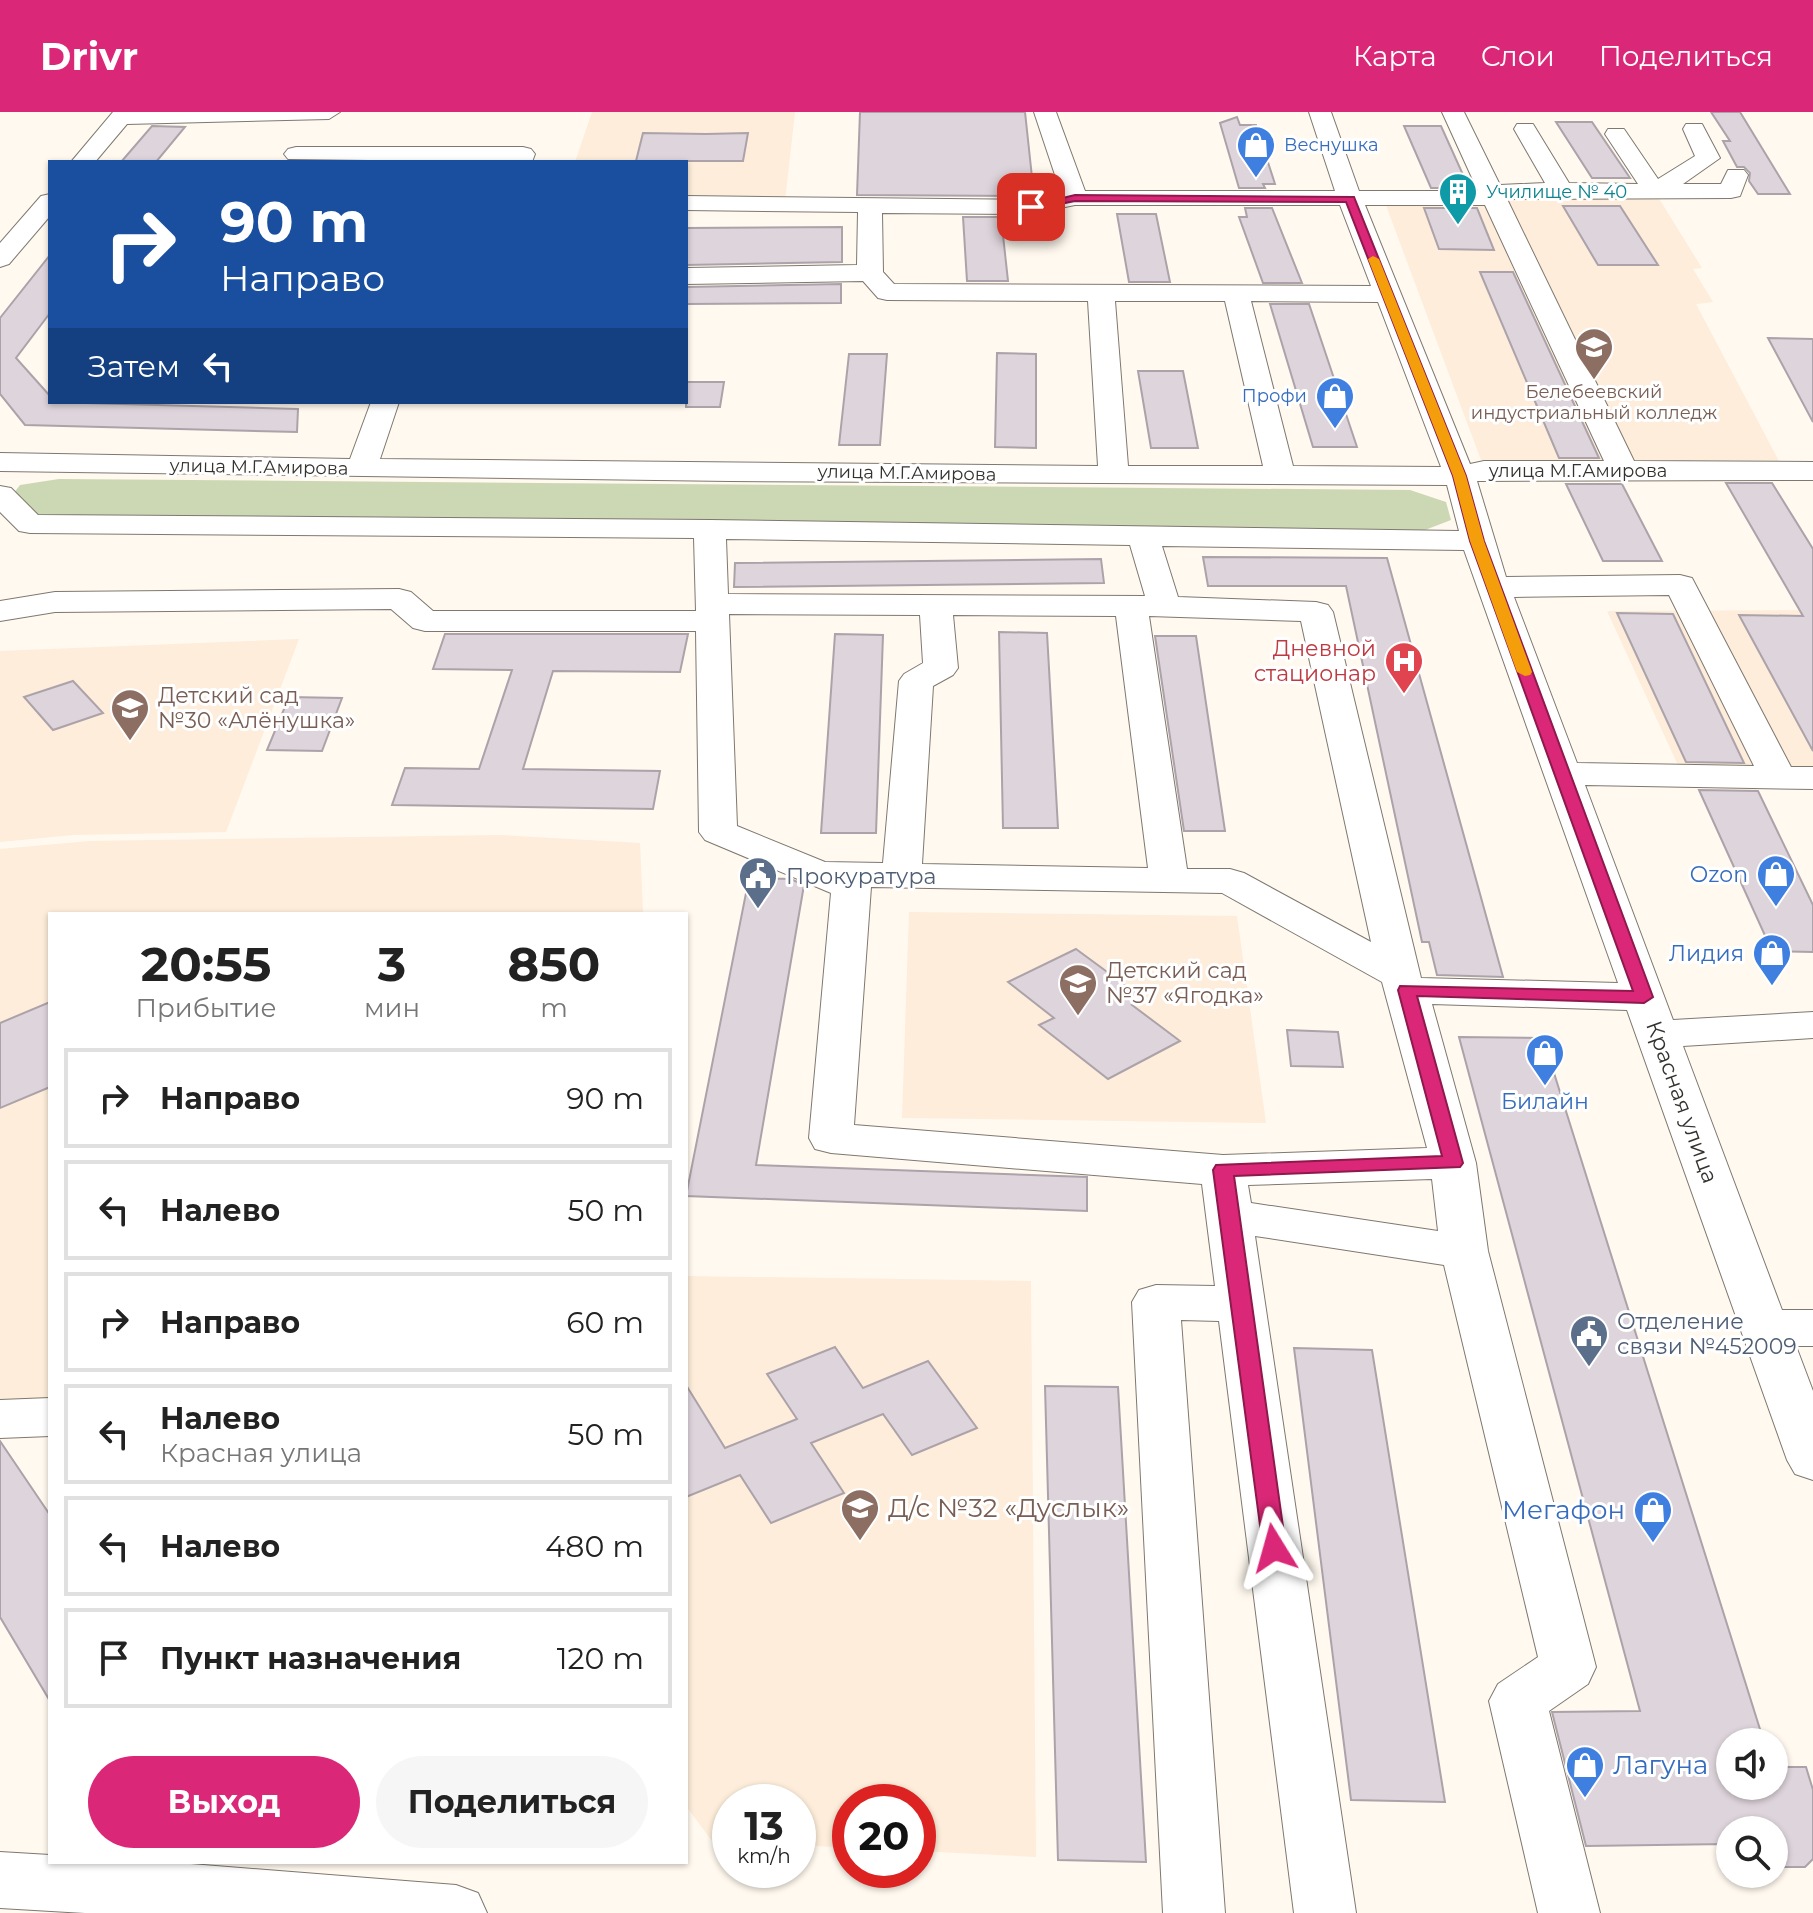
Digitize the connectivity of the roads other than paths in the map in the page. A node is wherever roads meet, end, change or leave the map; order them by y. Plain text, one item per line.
1 (1045, 112) edge
2 (1320, 112) edge
3 (1453, 112) edge
4 (328, 113) edge
5 (123, 114) edge
6 (223, 114) edge
7 (1525, 129) dead end
8 (1694, 129) dead end
9 (1616, 134) dead end
10 (293, 158) edge
11 (85, 160) edge
12 (521, 160) edge
13 (1736, 175) dead end
14 (1561, 190) junction
15 (1655, 191) junction
16 (1493, 195) junction
17 (1075, 198) junction
18 (1350, 199) junction
19 (48, 203) edge
20 (688, 203) edge
21 (870, 206) junction
22 (0, 226) edge
23 (28, 226) junction
24 (0, 259) edge
25 (870, 273) junction
26 (688, 276) edge
27 (1101, 293) junction
28 (1236, 293) junction
29 (1387, 294) junction
30 (384, 404) edge
31 (0, 462) edge
32 (362, 468) junction
33 (1623, 470) junction
34 (1813, 471) edge
35 (1114, 475) junction
36 (1280, 476) junction
37 (1460, 476) junction
38 (0, 495) edge
39 (710, 529) junction
40 (1143, 536) junction
41 (1477, 541) junction
42 (1494, 587) junction
43 (936, 605) junction
44 (1147, 606) junction
45 (0, 611) edge
46 (712, 612) junction
47 (1562, 774) junction
48 (1796, 778) edge
49 (819, 874) junction
50 (902, 875) junction
51 (1169, 880) junction
52 (1403, 982) junction
53 (1651, 1016) junction
54 (1813, 1025) edge
55 (1453, 1163) junction
56 (1223, 1170) junction
57 (1229, 1216) junction
58 (1464, 1251) junction
59 (1241, 1304) junction
60 (1763, 1328) junction
61 (1813, 1328) edge
62 (48, 1417) edge
63 (0, 1419) edge
64 (1813, 1460) edge
65 (0, 1880) edge
66 (222, 1891) edge
67 (456, 1913) edge
68 (1194, 1913) edge
69 (1325, 1913) edge
70 (1569, 1913) edge

1 - 17 street
2 - 18 street, Красная улица
3 - 16 street
4 - 6 street
4 - 10 street
5 - 6 street
5 - 11 street
7 - 14 street
8 - 15 street
9 - 15 street
10 - 12 street
13 - 15 street
14 - 15 street
14 - 16 street
16 - 18 street
16 - 33 street
17 - 18 street
17 - 21 street
18 - 29 street, Красная улица
19 - 23 street
20 - 21 street
21 - 25 street
22 - 23 street
23 - 24 street
25 - 26 street
25 - 27 street
27 - 28 street
27 - 35 street
28 - 29 street
28 - 36 street
29 - 37 street, Красная улица
30 - 32 street
31 - 32 street, улица М.Г.Амирова
32 - 35 street, улица М.Г.Амирова
33 - 34 street, улица М.Г.Амирова
33 - 37 street, улица М.Г.Амирова
35 - 36 street, улица М.Г.Амирова
36 - 37 street, улица М.Г.Амирова
37 - 41 street, Красная улица
38 - 39 street
39 - 40 street
39 - 46 street
40 - 41 street
40 - 44 street
41 - 42 street, Красная улица
42 - 47 street, Красная улица
42 - 48 street
43 - 44 street
43 - 46 street
43 - 50 street
44 - 51 street
44 - 52 street
45 - 46 street
46 - 49 street
47 - 48 street
47 - 53 street, Красная улица
49 - 50 street
49 - 56 street
50 - 51 street
51 - 52 street
52 - 53 street
52 - 55 street
53 - 54 street
53 - 60 street, Красная улица
55 - 56 street
55 - 58 street
56 - 57 street
57 - 58 street
57 - 59 street
58 - 70 street
59 - 68 street
59 - 69 street
60 - 61 street
60 - 64 street, Красная улица
62 - 63 street
65 - 66 street
66 - 67 street

